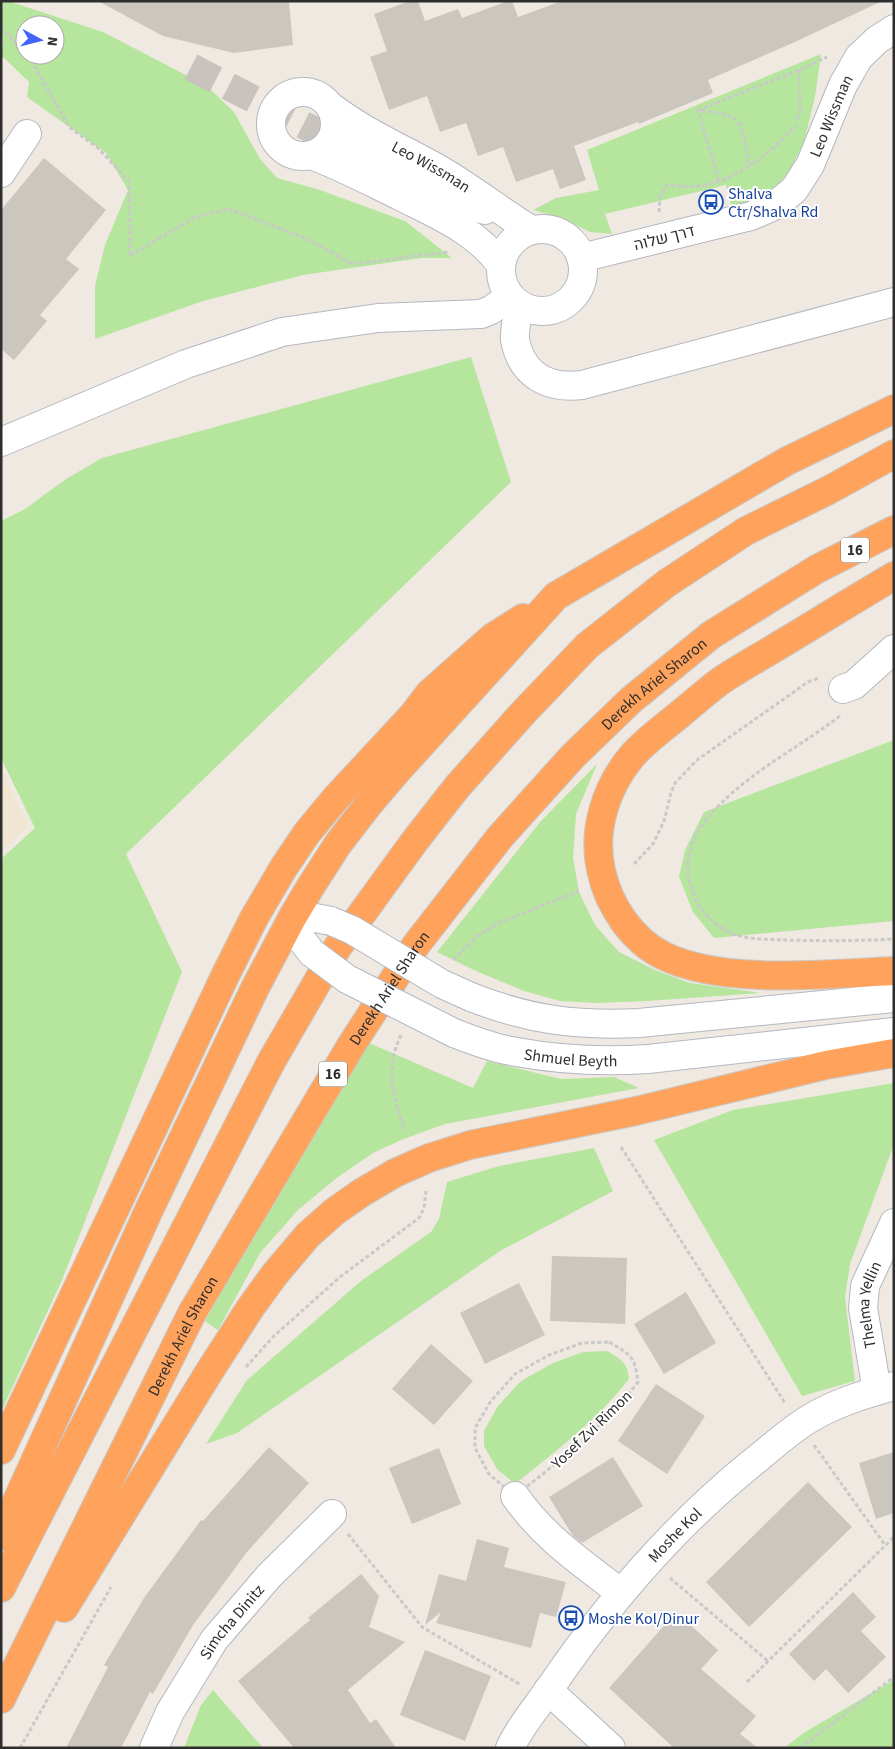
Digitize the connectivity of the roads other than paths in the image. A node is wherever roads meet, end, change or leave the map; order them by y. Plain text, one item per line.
1 (894, 29) edge
2 (330, 106) junction
3 (27, 134) dead end
4 (348, 148) tunnel mouth
5 (311, 155) junction
6 (1, 173) edge
7 (439, 194) junction
8 (774, 206) joint
9 (506, 214) junction
10 (531, 230) junction
11 (489, 251) junction
12 (581, 258) junction
13 (514, 300) junction
14 (894, 302) edge
15 (894, 409) edge
16 (1, 442) edge
17 (894, 454) edge
18 (894, 530) edge
19 (894, 576) edge
20 (556, 596) junction
21 (894, 649) edge
22 (844, 689) road end
23 (292, 918) junction
24 (894, 971) edge
25 (894, 998) edge
26 (894, 1032) edge
27 (894, 1053) edge
28 (150, 1210) junction
29 (894, 1223) edge
30 (885, 1388) edge
31 (1, 1450) edge
32 (515, 1496) road end
33 (1, 1501) edge
34 (332, 1514) road end
35 (1, 1536) edge
36 (1, 1588) edge
37 (621, 1593) junction
38 (545, 1694) junction
39 (1, 1699) edge
40 (1, 1710) edge
41 (154, 1748) edge
42 (510, 1748) edge
43 (610, 1748) edge

1 - 8 street, Leo Wissman
2 - 5 street
2 - 5 street
2 - 9 street, Leo Wissman
3 - 6 street
4 - 7 street
5 - 11 street
7 - 9 street
7 - 11 street
8 - 12 street, דרך שלוה
9 - 10 street, Leo Wissman
10 - 11 street
10 - 12 street
11 - 13 street
12 - 13 street
13 - 14 street
13 - 16 street
15 - 20 highway
17 - 36 highway
18 - 39 highway, Derekh Ariel Sharon / 16
19 - 24 highway
20 - 23 highway
20 - 31 highway
21 - 22 street
23 - 25 street, Shmuel Beyth, bridge
23 - 26 street, Shmuel Beyth, bridge
23 - 28 highway
27 - 40 highway
28 - 33 highway
28 - 35 highway
29 - 30 street, Thelma Yellin
30 - 37 street, Moshe Kol
32 - 37 street
34 - 41 street, Simcha Dinitz
37 - 38 street, Moshe Kol
38 - 42 street, Moshe Kol
38 - 43 street

